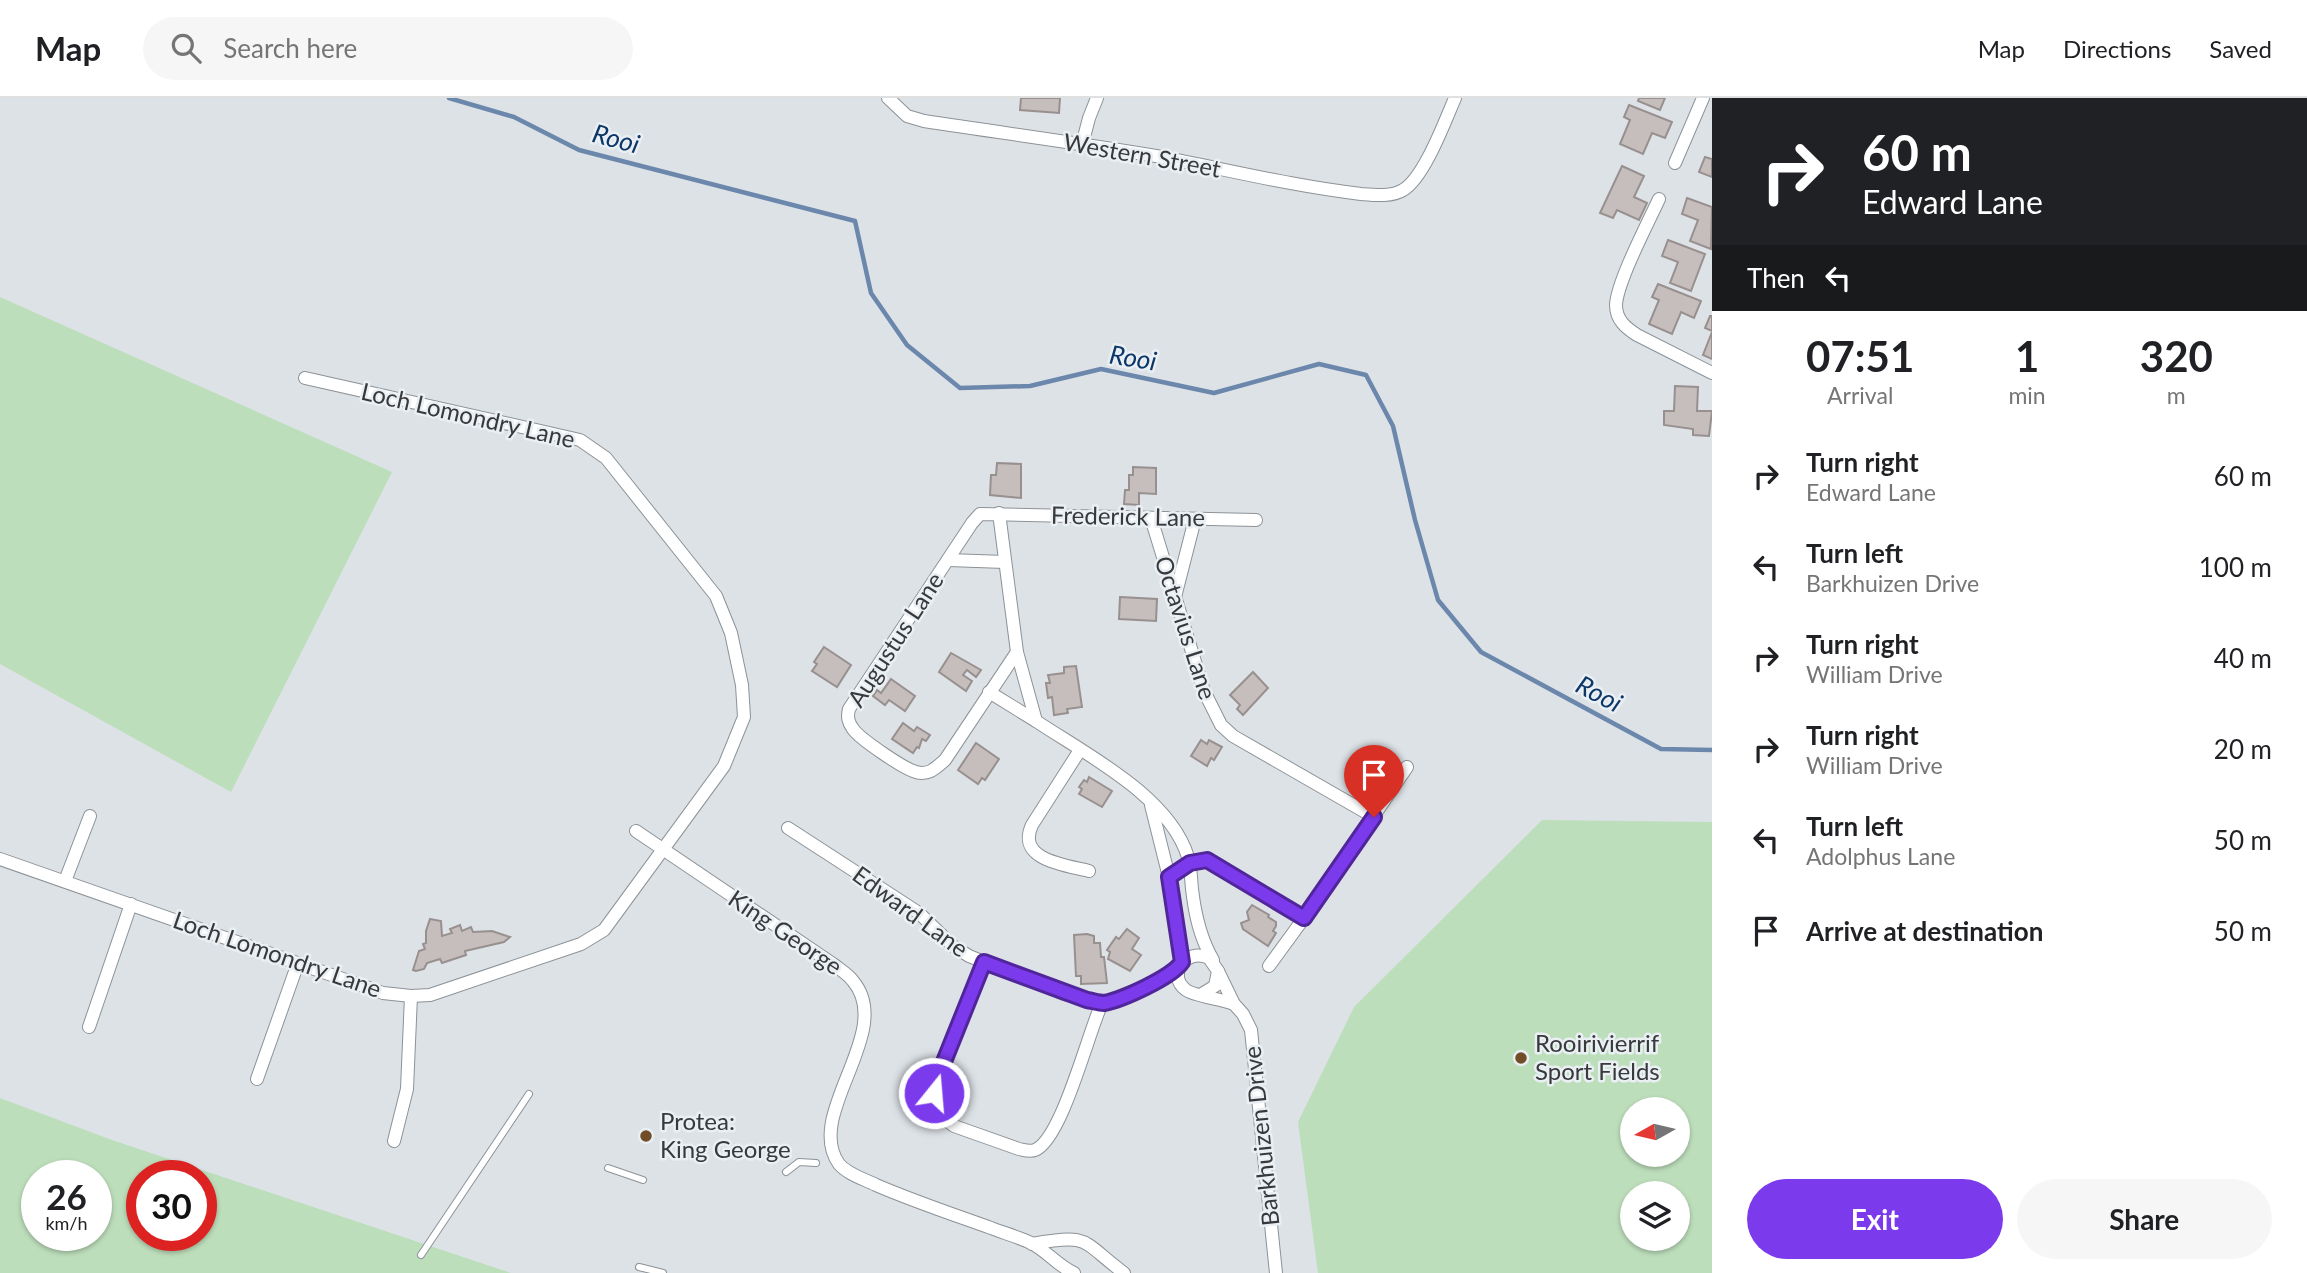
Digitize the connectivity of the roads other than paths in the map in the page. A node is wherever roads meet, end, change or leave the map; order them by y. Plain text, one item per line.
1 (888, 98) edge
2 (1097, 98) edge
3 (1455, 98) edge
4 (1703, 98) edge
5 (1082, 145) junction
6 (1675, 163) dead end
7 (1659, 199) dead end
8 (1712, 373) edge
9 (305, 378) dead end
10 (999, 513) junction
11 (1151, 518) junction
12 (1195, 519) junction
13 (1256, 520) dead end
14 (948, 560) junction
15 (1005, 562) junction
16 (1175, 598) junction
17 (1017, 652) junction
18 (989, 692) junction
19 (1036, 721) junction
20 (1080, 750) junction
21 (1407, 767) dead end
22 (1149, 797) junction
23 (90, 817) dead end
24 (1374, 817) junction
25 (788, 828) dead end
26 (636, 831) dead end
27 (661, 850) junction
28 (0, 859) edge
29 (1190, 863) junction
30 (1089, 871) dead end
31 (1169, 877) junction
32 (65, 881) junction
33 (131, 904) junction
34 (1304, 918) junction
35 (984, 962) junction
36 (299, 963) junction
37 (1181, 964) junction
38 (1215, 966) junction
39 (1269, 966) dead end
40 (1156, 982) junction
41 (1184, 989) junction
42 (1202, 994) junction
43 (411, 996) junction
44 (1102, 1003) junction
45 (1234, 1004) junction
46 (89, 1027) dead end
47 (257, 1079) dead end
48 (529, 1094) dead end
49 (394, 1140) dead end
50 (817, 1163) dead end
51 (608, 1168) dead end
52 (786, 1172) dead end
53 (643, 1180) dead end
54 (1032, 1244) junction
55 (421, 1255) dead end
56 (639, 1267) dead end
57 (663, 1273) edge
58 (1074, 1273) edge
59 (1124, 1273) edge
60 (1276, 1273) edge

1 - 5 street, Western Street
2 - 5 street
3 - 5 street, Western Street
4 - 6 street
7 - 8 street
9 - 27 street, Loch Lomondry Lane
10 - 11 street, Frederick Lane
10 - 14 street, Augustus Lane
10 - 15 street
11 - 12 street, Frederick Lane
11 - 16 street, Octavius Lane
12 - 13 street, Frederick Lane
12 - 16 street
14 - 15 street
14 - 18 street, Augustus Lane
15 - 17 street
16 - 24 street, Octavius Lane
17 - 18 street, Augustus Lane
17 - 19 street
18 - 19 street
19 - 20 street, Barkhuizen Drive
20 - 22 street, Barkhuizen Drive
20 - 30 street
21 - 24 street
22 - 29 street, Barkhuizen Drive
22 - 31 street
23 - 32 street
24 - 34 street
25 - 35 street, Edward Lane
26 - 27 street, King George
27 - 43 street, Loch Lomondry Lane
27 - 54 street, King George
28 - 32 street, Loch Lomondry Lane
29 - 31 street
29 - 34 street
29 - 38 street, Barkhuizen Drive
31 - 37 street
32 - 33 street, Loch Lomondry Lane
33 - 36 street, Loch Lomondry Lane
33 - 46 street
34 - 39 street
35 - 44 street, Edward Lane
35 - 44 street
36 - 43 street, Loch Lomondry Lane
36 - 47 street
37 - 38 street
37 - 40 street
37 - 41 street
38 - 42 street
38 - 45 street, Barkhuizen Drive
40 - 41 street
40 - 44 street
41 - 42 street
42 - 45 street
43 - 49 street
45 - 60 street, Barkhuizen Drive
48 - 55 lane
50 - 52 lane
51 - 53 lane
54 - 58 street, King George
54 - 59 street, King George
56 - 57 lane

